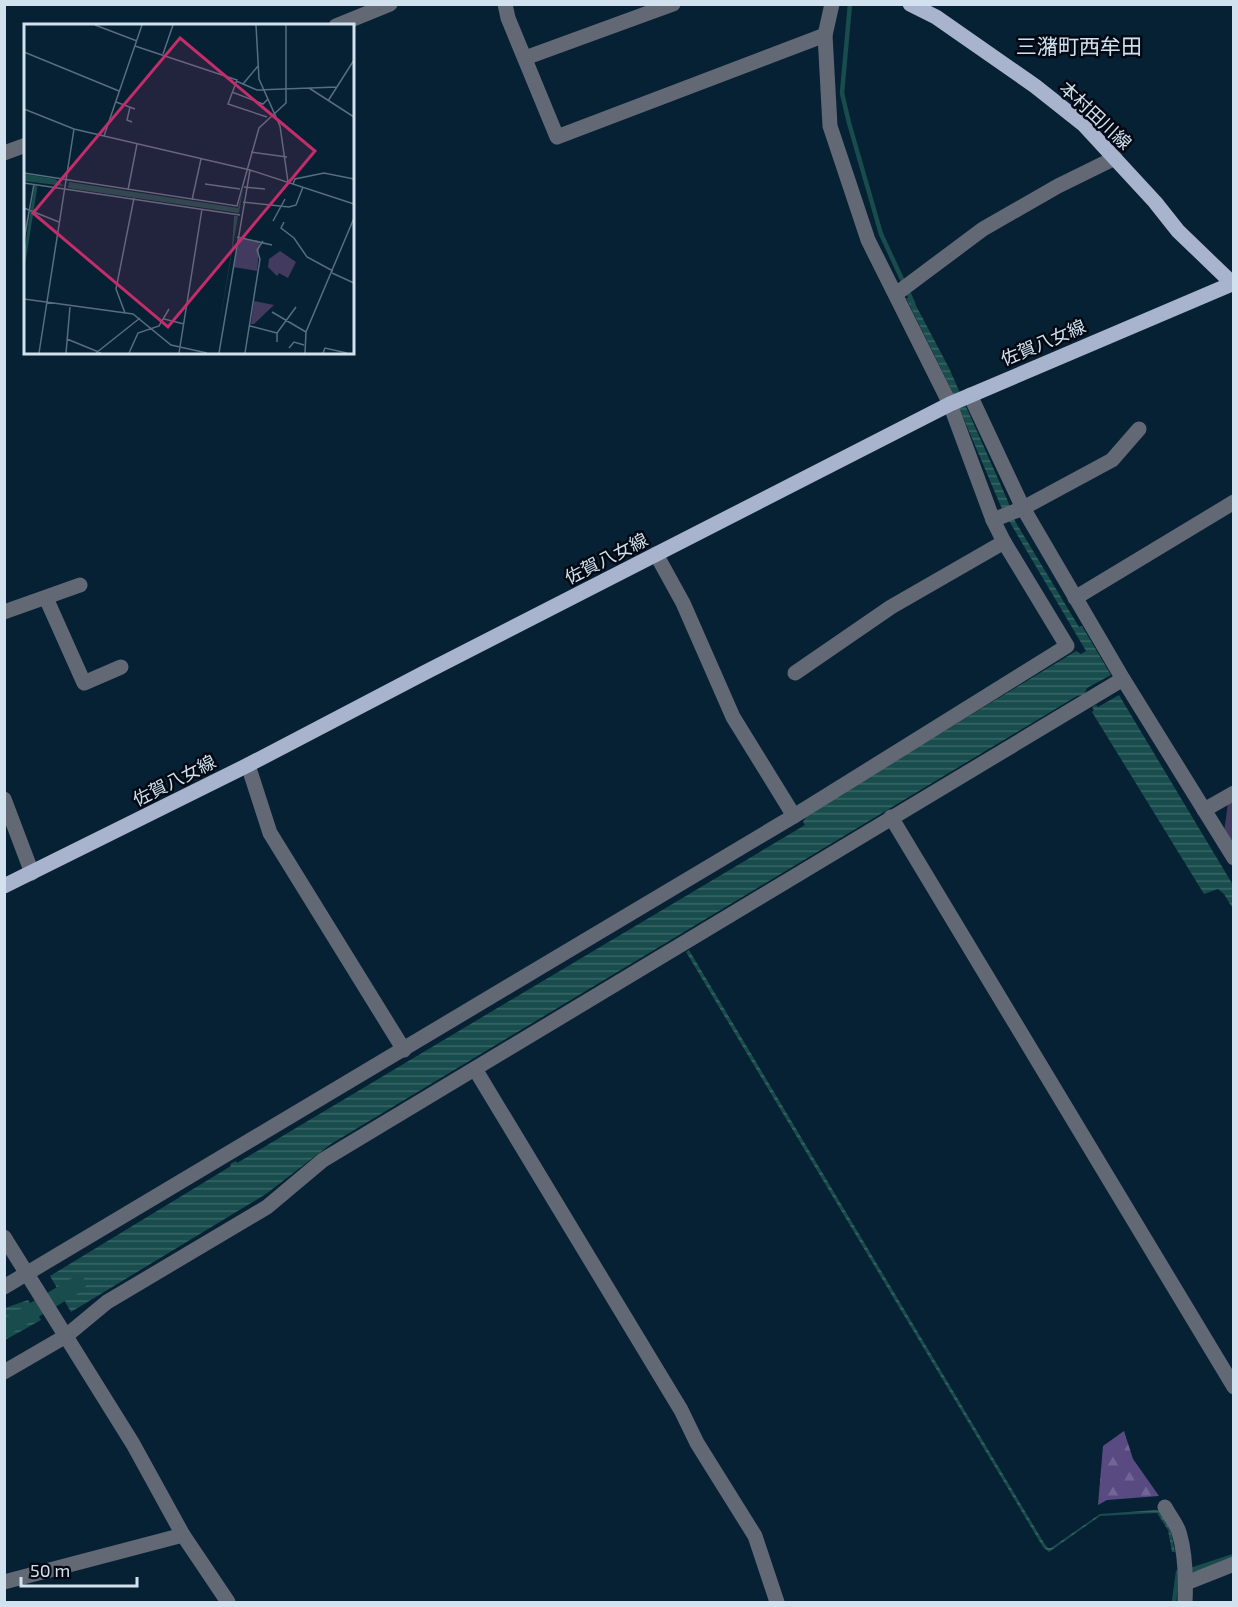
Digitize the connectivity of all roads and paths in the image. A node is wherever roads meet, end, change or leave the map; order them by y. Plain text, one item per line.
1 (390, 4) edge
2 (505, 4) edge
3 (673, 4) edge
4 (832, 4) edge
5 (910, 4) edge
6 (341, 24) edge
7 (825, 35) junction
8 (525, 58) junction
9 (24, 146) edge
10 (4, 153) edge
11 (1115, 158) junction
12 (1233, 283) edge
13 (896, 294) junction
14 (970, 395) junction
15 (950, 404) junction
16 (1139, 429) dead end
17 (1233, 502) edge
18 (1023, 508) junction
19 (993, 520) junction
20 (1004, 542) junction
21 (656, 554) junction
22 (80, 585) dead end
23 (46, 598) junction
24 (1076, 598) junction
25 (4, 612) edge
26 (122, 667) dead end
27 (795, 674) dead end
28 (1122, 679) junction
29 (248, 765) junction
30 (1233, 793) edge
31 (4, 799) edge
32 (1204, 810) junction
33 (794, 816) junction
34 (891, 817) junction
35 (1233, 858) edge
36 (32, 873) junction
37 (4, 886) edge
38 (404, 1050) junction
39 (475, 1069) junction
40 (4, 1237) edge
41 (27, 1274) junction
42 (4, 1287) edge
43 (66, 1336) junction
44 (4, 1371) edge
45 (1233, 1387) edge
46 (1165, 1507) dead end
47 (183, 1535) junction
48 (1233, 1564) edge
49 (4, 1582) edge
50 (1186, 1582) junction
51 (228, 1602) edge
52 (777, 1602) edge
53 (1185, 1602) edge

1 - 6 street
2 - 8 street
3 - 8 street
4 - 7 street
5 - 11 main road, 本村田川線
7 - 8 street
7 - 13 street
9 - 10 street
11 - 12 main road, 本村田川線
11 - 13 street
12 - 14 main road, 佐賀八女線
13 - 15 street
14 - 15 main road, 佐賀八女線
14 - 18 street
15 - 19 street
15 - 21 main road, 佐賀八女線
16 - 18 street
17 - 24 street
18 - 19 street
18 - 24 street
19 - 20 street
20 - 27 street
20 - 33 street
21 - 29 main road, 佐賀八女線
21 - 33 street
22 - 23 street
23 - 25 street
23 - 26 street
24 - 28 street
28 - 32 street
28 - 34 street
29 - 36 main road, 佐賀八女線
29 - 38 street
30 - 32 street
31 - 36 street
32 - 35 street
33 - 38 street
34 - 39 street
34 - 45 street
36 - 37 main road, 佐賀八女線
38 - 41 street
39 - 43 street
39 - 52 street
40 - 41 street
41 - 42 street
41 - 43 street
43 - 44 street
43 - 47 street
46 - 50 street
47 - 49 street
47 - 51 street
48 - 50 street
50 - 53 street

